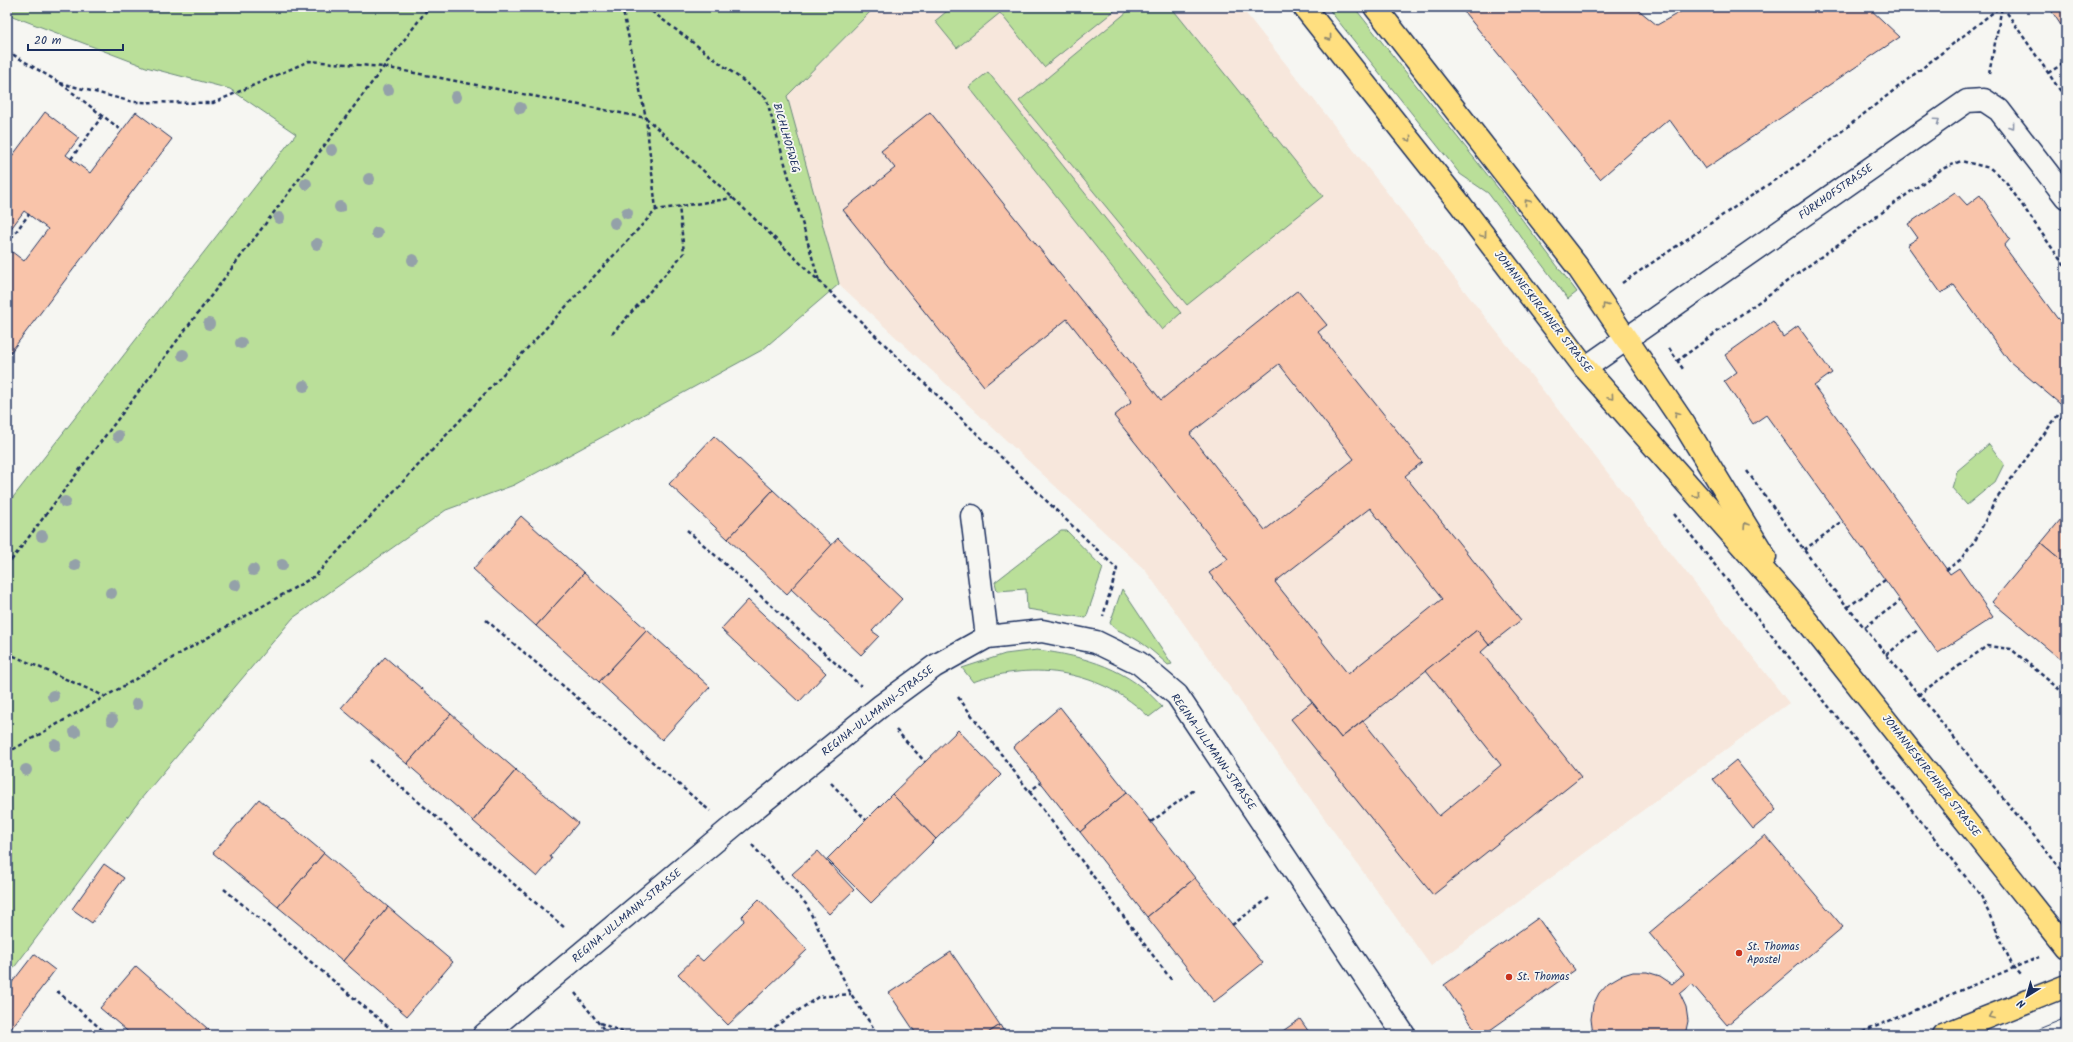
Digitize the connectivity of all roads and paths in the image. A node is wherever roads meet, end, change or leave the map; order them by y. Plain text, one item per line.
1 (429, 7) edge
2 (622, 7) edge
3 (646, 7) edge
4 (1304, 7) edge
5 (1375, 7) edge
6 (2001, 7) edge
7 (7, 51) edge
8 (2066, 62) edge
9 (384, 66) junction
10 (2048, 73) junction
11 (60, 83) junction
12 (2066, 99) edge
13 (1984, 100) junction
14 (103, 115) junction
15 (646, 118) junction
16 (120, 129) dead end
17 (71, 158) dead end
18 (2066, 197) edge
19 (733, 198) junction
20 (679, 206) junction
21 (656, 210) junction
22 (29, 214) dead end
23 (7, 244) edge
24 (2066, 268) edge
25 (820, 281) junction
26 (1621, 283) dead end
27 (612, 334) dead end
28 (1628, 339) junction
29 (1678, 360) dead end
30 (1585, 368) junction
31 (2066, 422) edge
32 (972, 516) dead end
33 (1843, 521) dead end
34 (687, 530) dead end
35 (1804, 550) dead end
36 (7, 566) edge
37 (1946, 570) dead end
38 (1885, 580) dead end
39 (1828, 583) dead end
40 (1900, 601) dead end
41 (1795, 606) junction
42 (1848, 607) junction
43 (486, 620) dead end
44 (1865, 627) junction
45 (1919, 628) dead end
46 (1768, 630) dead end
47 (987, 637) junction
48 (1096, 642) junction
49 (7, 653) edge
50 (1886, 655) junction
51 (860, 685) dead end
52 (1918, 695) junction
53 (2066, 695) edge
54 (104, 696) junction
55 (958, 697) dead end
56 (876, 710) junction
57 (7, 753) edge
58 (370, 760) dead end
59 (812, 762) junction
60 (925, 762) dead end
61 (1041, 783) dead end
62 (1194, 790) dead end
63 (1028, 792) junction
64 (866, 820) dead end
65 (1151, 822) dead end
66 (732, 827) junction
67 (2066, 874) edge
68 (224, 889) dead end
69 (1268, 898) dead end
70 (1232, 925) dead end
71 (2066, 947) edge
72 (587, 949) junction
73 (558, 974) junction
74 (1173, 982) dead end
75 (2066, 986) edge
76 (57, 991) dead end
77 (851, 994) junction
78 (599, 1023) junction
79 (108, 1035) edge
80 (398, 1035) edge
81 (484, 1035) edge
82 (608, 1035) edge
83 (630, 1035) edge
84 (763, 1035) edge
85 (878, 1035) edge
86 (1404, 1035) edge
87 (1856, 1035) edge
88 (1943, 1035) edge

1 - 9 path
2 - 15 path
3 - 25 path, BICHLHOFWEG
4 -> 30 main road, JOHANNESKIRCHNER STRASSE
28 -> 5 main road, JOHANNESKIRCHNER STRASSE
6 - 10 path
6 - 13 path
6 - 26 path
7 - 11 path
8 - 10 path
9 - 11 path
9 - 15 path
9 - 36 path
10 - 12 path
11 - 14 path
13 -> 18 street
28 -> 13 street, FÜRKHOFSTRASSE
14 - 16 path
14 - 17 path
15 - 19 path
15 - 21 path
19 - 20 path
19 - 25 path
20 - 21 path
20 - 27 path
21 - 54 path
22 - 23 path
24 - 29 path
25 - 48 path
28 - 30 street, FÜRKHOFSTRASSE
41 -> 28 main road, JOHANNESKIRCHNER STRASSE
30 -> 41 main road, JOHANNESKIRCHNER STRASSE
31 - 37 path
32 - 47 street
33 - 35 path
34 - 51 path
38 - 42 path
39 - 42 path
40 - 44 path
41 - 71 main road, JOHANNESKIRCHNER STRASSE
42 - 44 path
43 - 66 path
44 - 50 path
45 - 50 path
46 - 87 path
47 - 48 street, REGINA-ULLMANN-STRASSE
47 - 56 street, REGINA-ULLMANN-STRASSE
48 - 86 street, REGINA-ULLMANN-STRASSE
49 - 54 path
50 - 52 path
52 - 53 path
52 - 67 path
54 - 57 path
55 - 63 path
56 - 59 street, REGINA-ULLMANN-STRASSE
56 - 60 path
58 - 72 path
59 - 64 path
59 - 66 street, REGINA-ULLMANN-STRASSE
61 - 63 path
62 - 65 path
63 - 74 path
66 - 72 street, REGINA-ULLMANN-STRASSE
66 - 77 path
68 - 80 path
69 - 70 path
72 - 73 street, REGINA-ULLMANN-STRASSE
73 - 78 path
73 - 81 street, REGINA-ULLMANN-STRASSE
75 -> 88 main road
76 - 79 path
77 - 84 path
77 - 85 path
78 - 82 path
78 - 83 path

